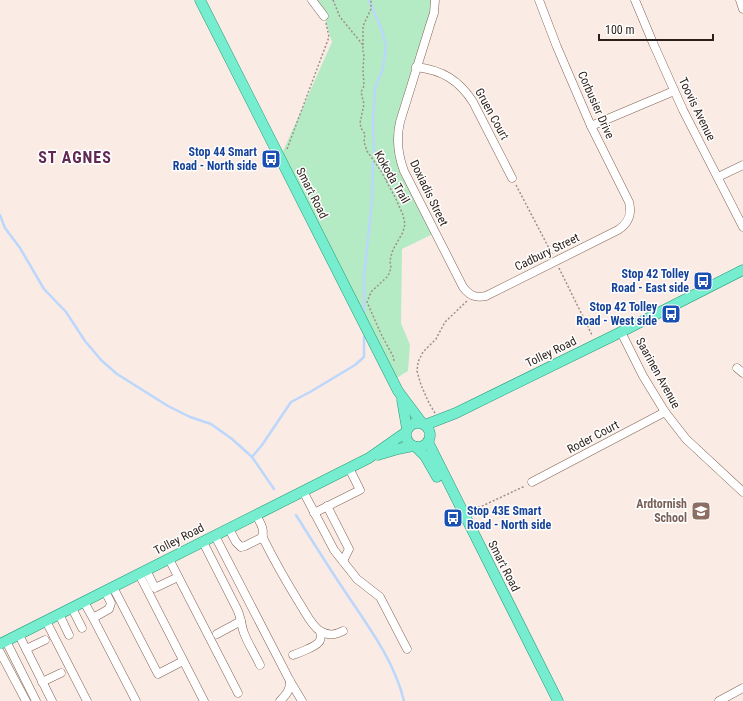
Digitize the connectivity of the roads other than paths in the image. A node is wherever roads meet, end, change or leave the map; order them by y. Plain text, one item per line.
1 (200, 0) edge
2 (312, 0) edge
3 (436, 0) edge
4 (539, 0) edge
5 (635, 0) edge
6 (740, 0) edge
7 (743, 9) edge
8 (324, 16) road end
9 (416, 67) junction
10 (674, 91) junction
11 (591, 126) junction
12 (743, 164) edge
13 (718, 177) junction
14 (512, 178) dead end
15 (629, 219) joint
16 (743, 227) edge
17 (743, 270) edge
18 (472, 296) joint
19 (622, 332) junction
20 (401, 397) junction
21 (665, 412) junction
22 (406, 430) junction
23 (426, 431) junction
24 (414, 447) junction
25 (369, 458) junction
26 (349, 468) junction
27 (532, 482) road end
28 (303, 491) junction
29 (743, 492) edge
30 (327, 506) junction
31 (314, 513) junction
32 (256, 515) junction
33 (229, 529) junction
34 (215, 536) junction
35 (263, 536) junction
36 (203, 542) junction
37 (169, 559) junction
38 (343, 561) junction
39 (142, 572) junction
40 (178, 577) junction
41 (109, 589) junction
42 (84, 602) junction
43 (72, 608) junction
44 (59, 614) junction
45 (93, 618) junction
46 (46, 621) junction
47 (241, 621) junction
48 (82, 628) dead end
49 (320, 631) junction
50 (343, 631) dead end
51 (69, 634) dead end
52 (217, 634) dead end
53 (19, 635) junction
54 (44, 640) dead end
55 (2, 645) edge
56 (26, 649) junction
57 (407, 649) dead end
58 (294, 655) dead end
59 (183, 661) junction
60 (260, 665) dead end
61 (61, 673) dead end
62 (290, 681) junction
63 (42, 682) junction
64 (743, 688) edge
65 (238, 694) dead end
66 (26, 701) edge
67 (36, 701) edge
68 (52, 701) edge
69 (87, 701) edge
70 (136, 701) edge
71 (204, 701) edge
72 (280, 701) edge
73 (302, 701) edge
74 (552, 701) edge
75 (558, 701) edge
76 (719, 701) edge

1 - 20 main road, Smart Road
2 - 8 street
3 - 9 street, Doxiadis Street
4 - 11 street, Corbusier Drive
5 - 10 street, Toovis Avenue
6 - 7 street
9 - 14 street, Gruen Court
9 - 18 street, Doxiadis Street
10 - 11 street
10 - 13 street, Toovis Avenue
11 - 15 street, Corbusier Drive
12 - 13 street
13 - 16 street, Toovis Avenue
15 - 18 street, Cadbury Street
17 - 19 main road, Tolley Road
19 - 21 street, Saarinen Avenue
19 - 23 main road, Tolley Road
20 - 22 main road, Smart Road
20 - 23 main road, Smart Road
21 - 27 street, Roder Court
21 - 29 street, Saarinen Avenue
22 - 23 main road
22 - 24 main road
22 - 25 main road, Tolley Road
23 - 24 main road
23 - 75 main road, Smart Road
24 - 25 main road, Tolley Road
24 - 74 main road, Smart Road
25 - 26 main road, Tolley Road
26 - 28 main road, Tolley Road
26 - 30 street
28 - 31 street
28 - 32 main road, Tolley Road
30 - 31 street
30 - 38 street
31 - 38 street
32 - 33 main road, Tolley Road
32 - 35 street
33 - 34 main road, Tolley Road
33 - 35 street
34 - 36 main road, Tolley Road
34 - 62 street
35 - 49 street
36 - 37 main road, Tolley Road
36 - 47 street
37 - 39 main road, Tolley Road
37 - 40 street
38 - 57 street
39 - 40 street
39 - 41 main road, Tolley Road
39 - 59 street
40 - 65 street
41 - 42 main road, Tolley Road
41 - 45 street
41 - 59 street
42 - 43 main road, Tolley Road
42 - 45 street
43 - 44 main road, Tolley Road
43 - 48 street
44 - 46 main road, Tolley Road
44 - 51 street
45 - 70 street
46 - 53 main road, Tolley Road
46 - 69 street
47 - 52 street
47 - 60 street
49 - 50 street
49 - 58 street
53 - 55 main road, Tolley Road
53 - 56 street
54 - 56 street
55 - 66 street
55 - 67 street
56 - 63 street
59 - 71 street
61 - 63 street
62 - 72 street
62 - 73 street
63 - 68 street
64 - 76 street

